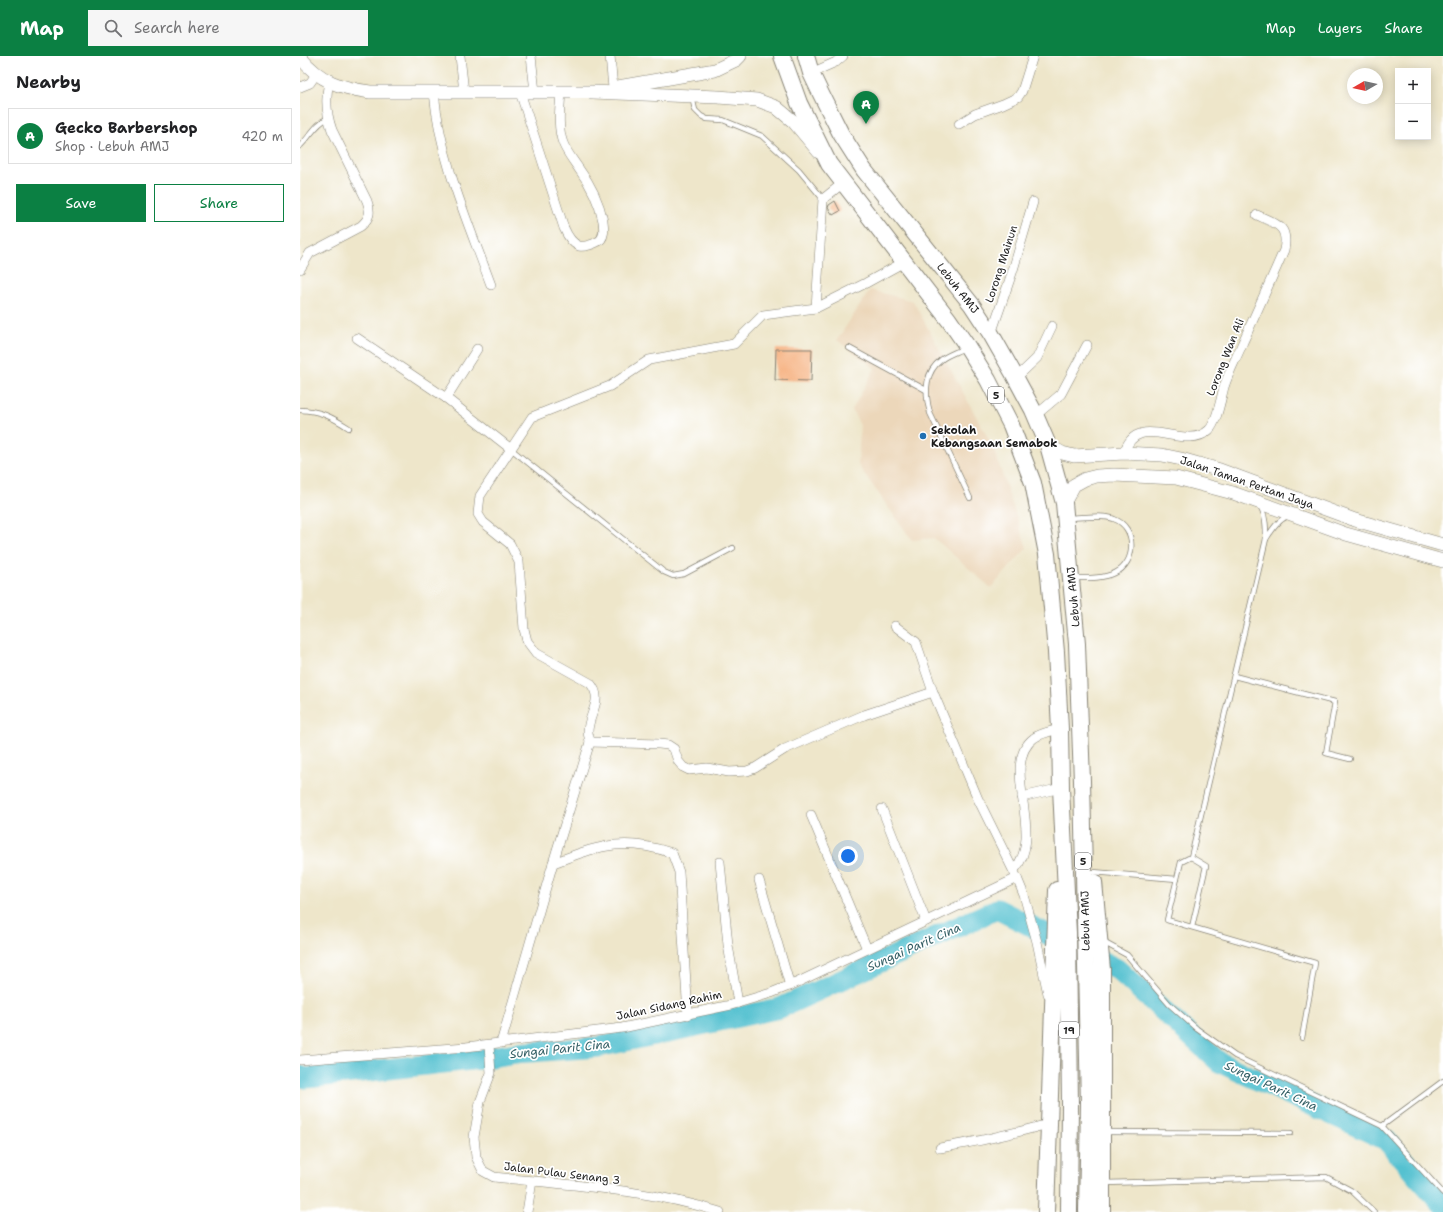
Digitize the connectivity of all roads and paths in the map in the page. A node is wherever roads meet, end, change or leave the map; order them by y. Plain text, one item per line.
1 (460, 56) edge
2 (531, 56) edge
3 (610, 56) edge
4 (740, 56) edge
5 (782, 56) edge
6 (806, 56) edge
7 (843, 56) edge
8 (1033, 56) edge
9 (300, 57) edge
10 (317, 73) junction
11 (811, 73) junction
12 (329, 82) junction
13 (300, 87) edge
14 (613, 88) junction
15 (434, 92) junction
16 (464, 92) junction
17 (520, 92) junction
18 (535, 92) junction
19 (561, 92) junction
20 (592, 92) junction
21 (691, 96) junction
22 (328, 118) junction
23 (960, 124) dead end
24 (300, 146) edge
25 (829, 164) junction
26 (843, 183) junction
27 (823, 199) junction
28 (1033, 202) dead end
29 (1257, 215) dead end
30 (310, 253) junction
31 (300, 254) edge
32 (904, 262) junction
33 (300, 270) edge
34 (491, 285) dead end
35 (816, 308) junction
36 (1052, 326) dead end
37 (991, 334) junction
38 (357, 338) dead end
39 (1087, 345) dead end
40 (967, 346) junction
41 (849, 348) dead end
42 (477, 349) dead end
43 (1016, 378) junction
44 (926, 390) junction
45 (446, 398) junction
46 (300, 410) edge
47 (1036, 415) junction
48 (349, 428) dead end
49 (1048, 445) junction
50 (511, 449) junction
51 (1124, 453) junction
52 (970, 498) dead end
53 (1258, 502) junction
54 (1065, 511) junction
55 (1292, 514) junction
56 (1266, 539) junction
57 (1443, 545) edge
58 (733, 548) dead end
59 (1443, 561) edge
60 (1071, 578) junction
61 (895, 626) dead end
62 (1234, 676) junction
63 (933, 692) junction
64 (1060, 729) junction
65 (590, 742) junction
66 (1350, 759) dead end
67 (1082, 781) junction
68 (1061, 788) junction
69 (1022, 797) junction
70 (882, 809) dead end
71 (811, 815) dead end
72 (1191, 857) junction
73 (720, 862) dead end
74 (553, 863) junction
75 (1093, 872) junction
76 (1015, 874) junction
77 (1177, 879) junction
78 (759, 880) dead end
79 (926, 921) junction
80 (1192, 927) junction
81 (1062, 930) junction
82 (1094, 944) junction
83 (867, 949) junction
84 (790, 986) junction
85 (738, 1003) junction
86 (1052, 1012) junction
87 (688, 1015) junction
88 (1302, 1038) dead end
89 (501, 1044) junction
90 (489, 1049) junction
91 (300, 1060) edge
92 (1443, 1082) edge
93 (1048, 1124) junction
94 (1382, 1126) junction
95 (1103, 1132) junction
96 (1291, 1133) dead end
97 (940, 1148) dead end
98 (532, 1181) junction
99 (1103, 1183) junction
100 (1443, 1193) edge
101 (527, 1212) edge
102 (720, 1212) edge
103 (1046, 1212) edge
104 (1069, 1212) edge
105 (1087, 1212) edge
106 (1102, 1212) edge
107 (1374, 1212) edge

1 - 16 street
2 - 18 street
3 - 14 street
4 - 14 street
5 - 25 highway, Lebuh AMJ / 5
6 - 11 highway, Lebuh AMJ / 5
7 - 11 street
8 - 23 street
9 - 10 street
10 - 12 street
10 - 13 street
11 - 37 highway, Lebuh AMJ / 5
12 - 15 street
12 - 22 street
14 - 20 street
15 - 16 street
15 - 34 street
16 - 17 street
17 - 18 street
17 - 19 street
18 - 19 street
19 - 20 street
20 - 21 street
21 - 25 street
21 - 27 lane
22 - 24 lane
22 - 30 street
25 - 26 highway, Lebuh AMJ / 5
26 - 27 street
26 - 32 highway, Lebuh AMJ / 5
27 - 35 street
28 - 37 street, Lorong Mainun
29 - 51 street, Lorong Wan Ali
30 - 31 street
30 - 33 street
32 - 35 street
32 - 40 highway, Lebuh AMJ / 5
35 - 50 street
36 - 43 street
37 - 43 highway, Lebuh AMJ / 5
38 - 45 street
39 - 47 street
40 - 44 lane
40 - 64 highway, Lebuh AMJ / 5
41 - 44 lane
42 - 45 street
43 - 47 highway, Lebuh AMJ / 5
44 - 52 lane
45 - 50 street
46 - 48 lane
47 - 49 highway, Lebuh AMJ / 5
49 - 51 street, Jalan Taman Pertam Jaya
49 - 54 highway, Lebuh AMJ / 5
50 - 58 lane
50 - 65 street
51 - 57 street, Jalan Taman Pertam Jaya
53 - 54 street, Jalan Taman Pertam Jaya
53 - 55 street, Jalan Taman Pertam Jaya
53 - 56 lane
54 - 60 highway, Lebuh AMJ / 5
54 - 60 lane
55 - 56 lane
55 - 59 street, Jalan Taman Pertam Jaya
56 - 62 lane
60 - 67 highway, Lebuh AMJ / 5
61 - 63 street
62 - 66 lane
62 - 72 lane
63 - 65 street
63 - 76 street
64 - 68 highway, Lebuh AMJ / 5
64 - 69 street
65 - 74 street
67 - 75 highway
67 - 82 highway, Lebuh AMJ / 5
68 - 69 street
68 - 81 highway, Lebuh AMJ
69 - 76 street
70 - 79 street
71 - 83 street
72 - 77 lane
72 - 80 lane
73 - 85 street
74 - 87 street
74 - 89 street
75 - 77 lane
75 - 82 highway
76 - 79 street, Jalan Sidang Rahim
76 - 86 street
77 - 80 lane
78 - 84 street
79 - 83 street, Jalan Sidang Rahim
80 - 88 lane
81 - 86 highway
81 - 104 highway, Lebuh AMJ / 19
82 - 94 lane
82 - 95 highway
82 - 105 highway, Lebuh AMJ / 19
83 - 84 street, Jalan Sidang Rahim
84 - 85 street, Jalan Sidang Rahim
85 - 87 street, Jalan Sidang Rahim
86 - 93 highway
87 - 89 street, Jalan Sidang Rahim
89 - 90 street, Jalan Sidang Rahim
90 - 91 street, Jalan Sidang Rahim
90 - 98 street, Jalan Pulau Senang 3
92 - 94 lane
93 - 97 street
93 - 103 highway
94 - 100 lane
95 - 96 lane
95 - 99 highway
98 - 101 street
98 - 102 street, Jalan Pulau Senang 3
99 - 106 highway
99 - 107 lane

